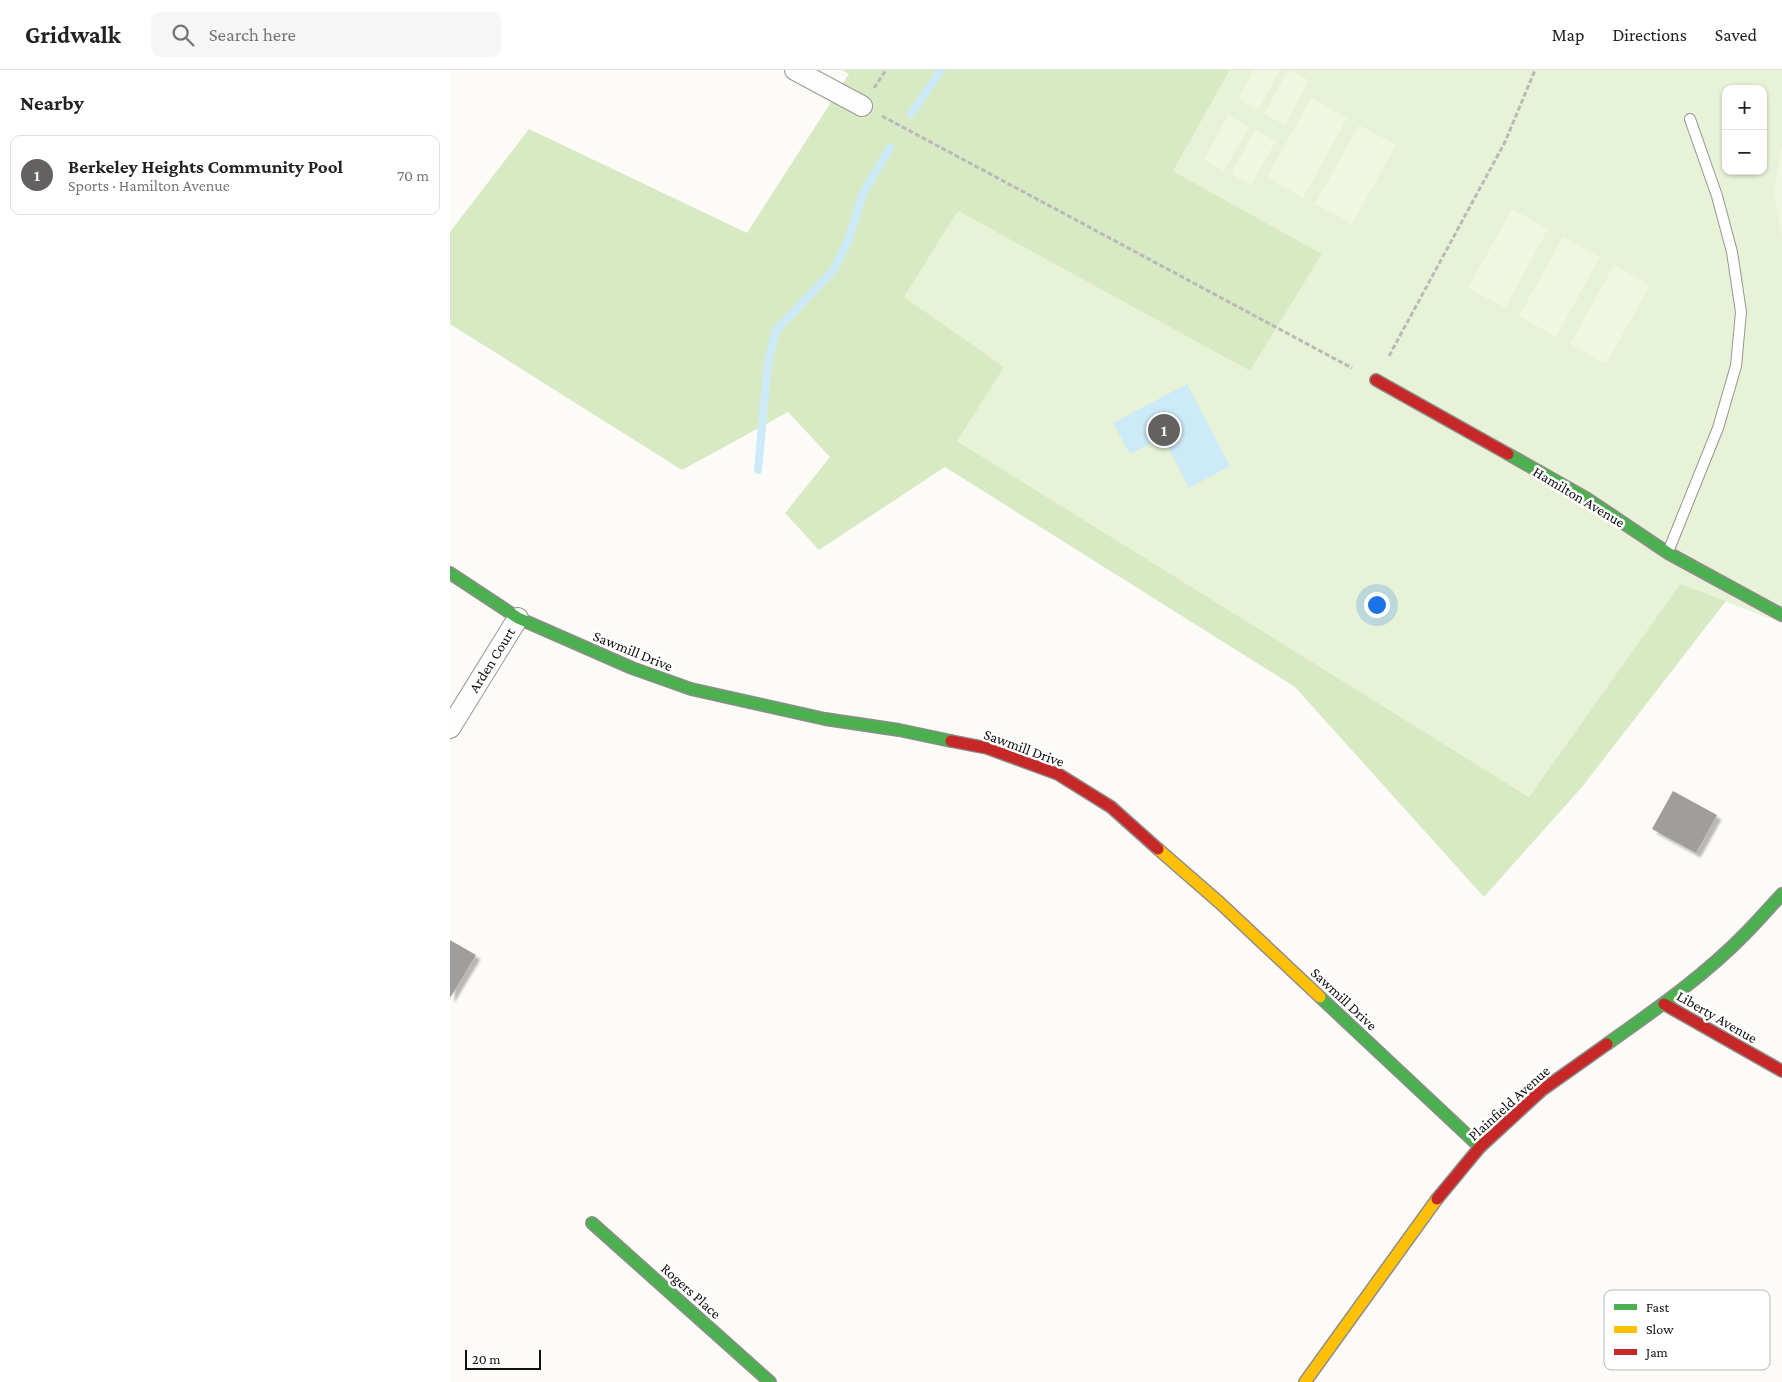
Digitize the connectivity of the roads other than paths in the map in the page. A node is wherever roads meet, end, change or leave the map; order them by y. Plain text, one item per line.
1 (795, 70) edge
2 (862, 106) road end
3 (1690, 120) dead end
4 (1376, 380) road end
5 (1668, 553) junction
6 (450, 573) edge
7 (1782, 615) edge
8 (518, 618) junction
9 (450, 728) edge
10 (1782, 894) edge
11 (1664, 1004) junction
12 (1782, 1071) edge
13 (1480, 1147) junction
14 (592, 1223) dead end
15 (770, 1382) edge
16 (1305, 1382) edge

1 - 2 street
3 - 5 lane
4 - 5 street, Hamilton Avenue
5 - 7 street, Hamilton Avenue
6 - 8 street, Sawmill Drive
8 - 9 street, Arden Court
8 - 13 street, Sawmill Drive
10 - 11 street, Plainfield Avenue
11 - 12 street, Liberty Avenue
11 - 13 street, Plainfield Avenue
13 - 16 street, Plainfield Avenue
14 - 15 street, Rogers Place

